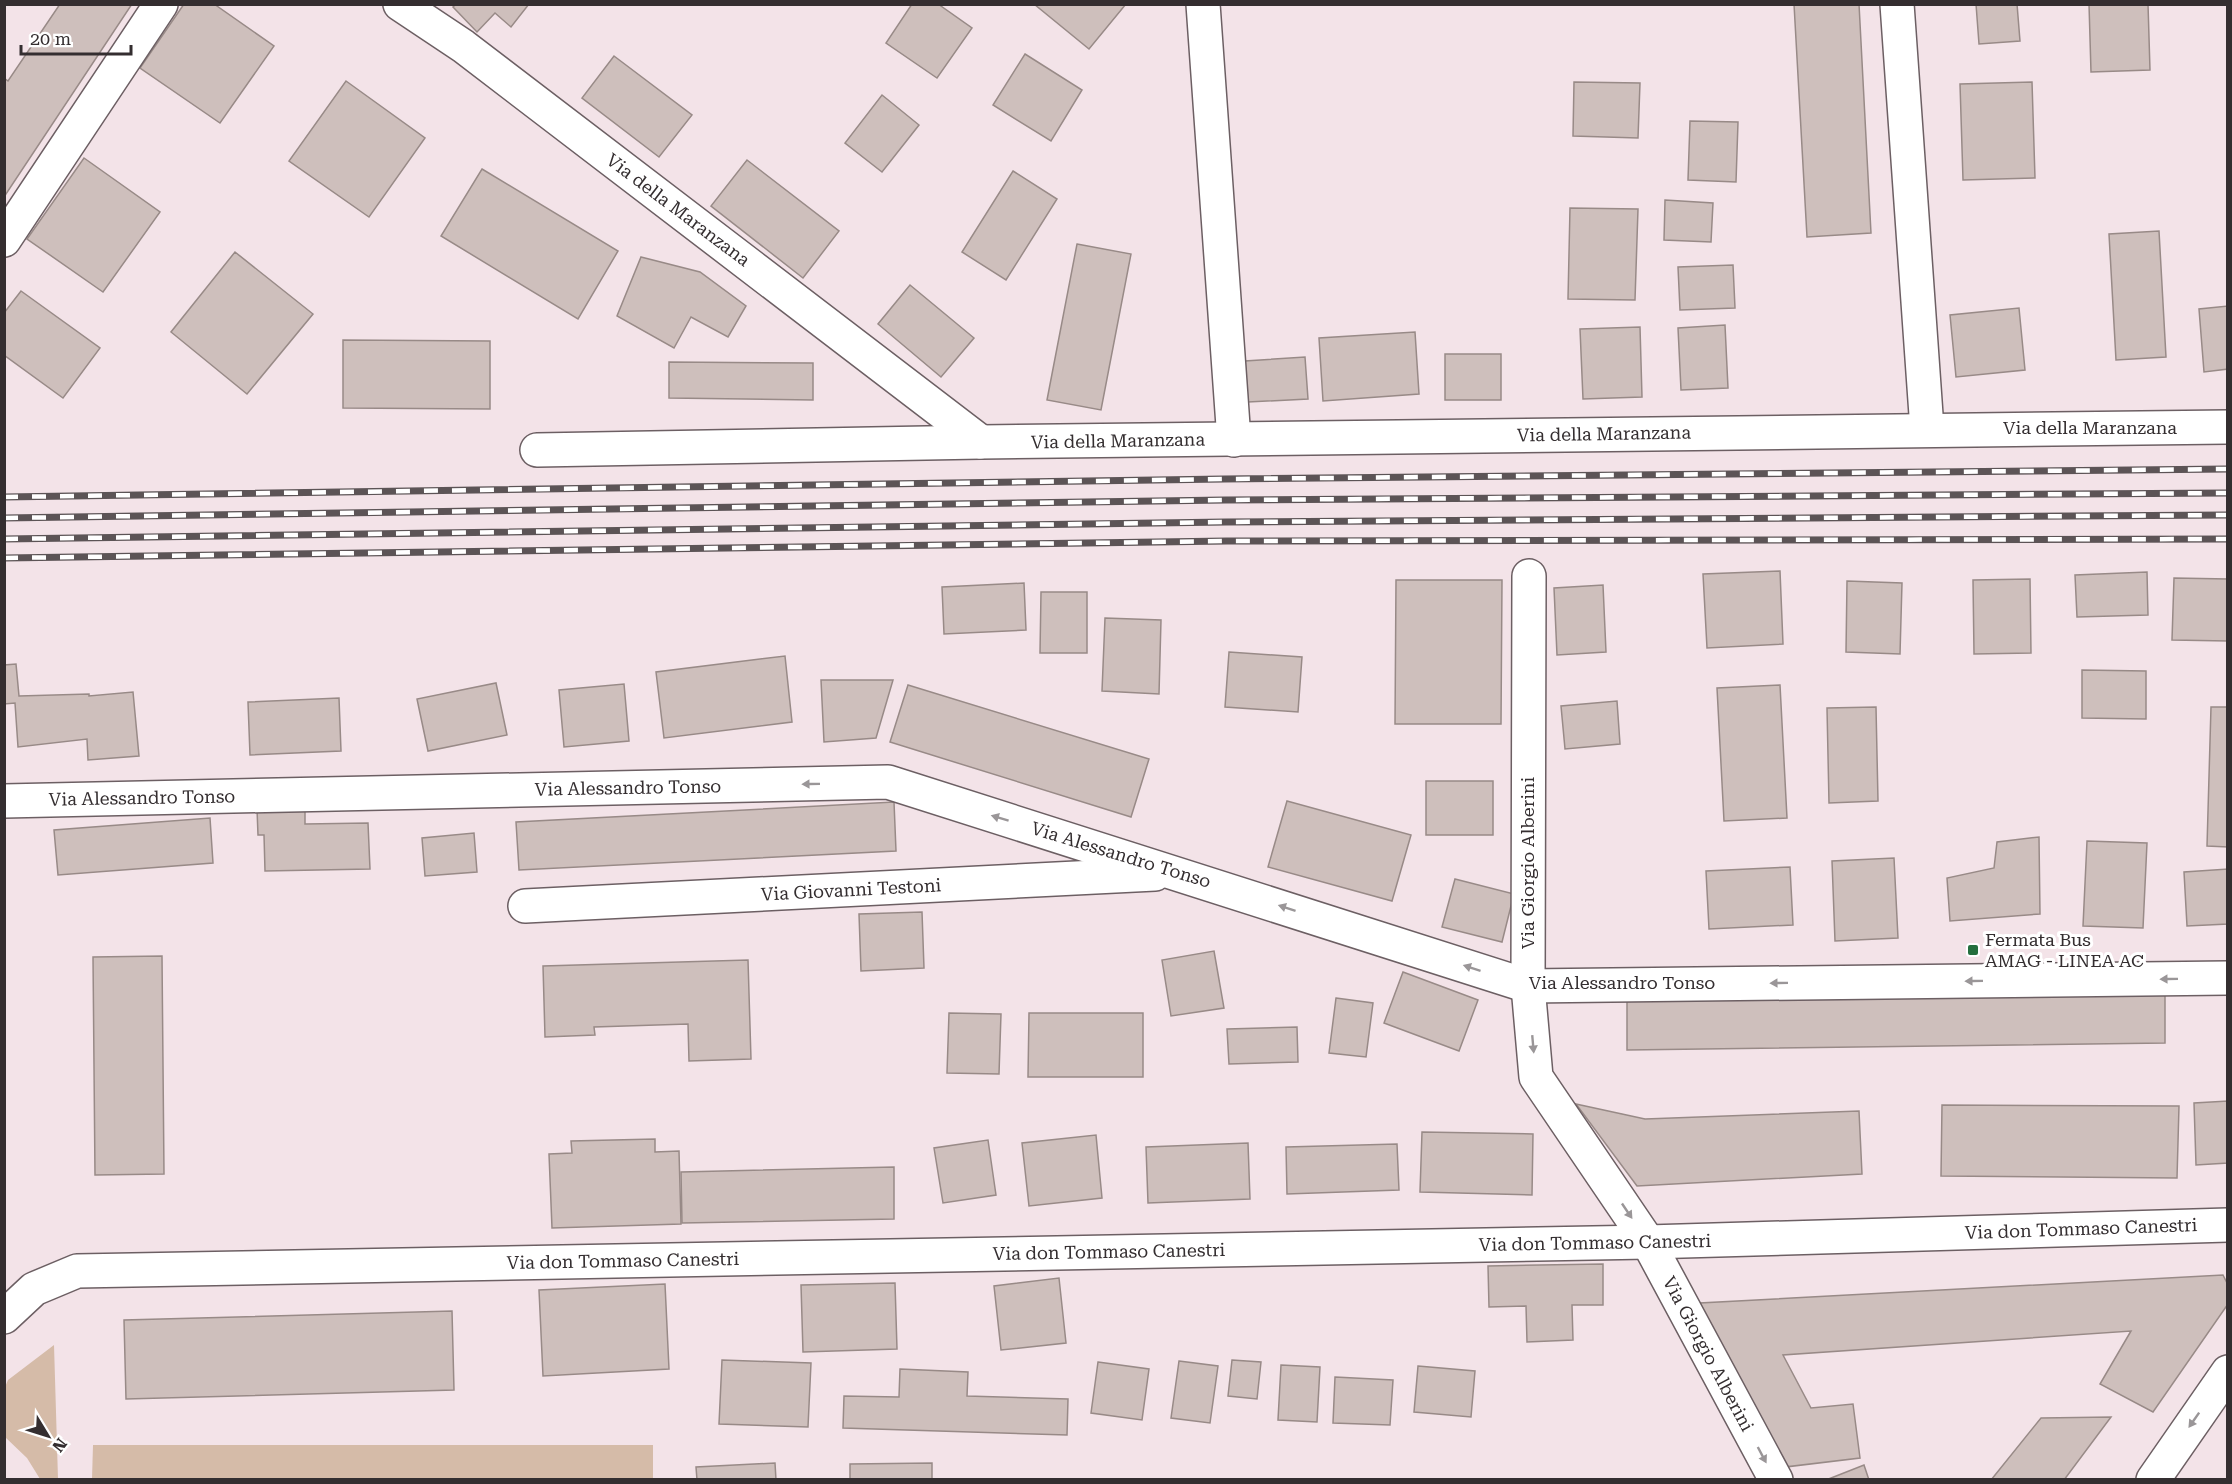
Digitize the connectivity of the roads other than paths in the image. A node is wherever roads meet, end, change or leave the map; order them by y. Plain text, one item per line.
1 (160, 4) edge
2 (400, 4) edge
3 (1203, 4) edge
4 (1897, 4) edge
5 (4, 240) edge
6 (2228, 427) edge
7 (1927, 429) junction
8 (1234, 440) junction
9 (981, 442) junction
10 (537, 450) dead end
11 (1529, 576) dead end
12 (4, 801) edge
13 (1178, 873) junction
14 (525, 906) dead end
15 (2228, 978) edge
16 (1528, 986) junction
17 (2228, 1225) edge
18 (1648, 1242) junction
19 (4, 1317) edge
20 (2228, 1372) edge
21 (1776, 1479) edge
22 (2153, 1479) edge

1 - 5 street
2 - 9 street, Via della Maranzana
3 - 8 street
4 - 7 street
6 - 7 street, Via della Maranzana
7 - 8 street, Via della Maranzana
8 - 9 street, Via della Maranzana
9 - 10 street, Via della Maranzana
11 - 16 street, Via Giorgio Alberini
13 -> 12 street, Via Alessandro Tonso
13 - 14 street, Via Giovanni Testoni
16 -> 13 street, Via Alessandro Tonso
15 -> 16 street, Via Alessandro Tonso
16 -> 18 street, Via Giorgio Alberini
17 - 18 street, Via don Tommaso Canestri
18 - 19 street, Via don Tommaso Canestri
18 -> 21 street, Via Giorgio Alberini
20 -> 22 street

